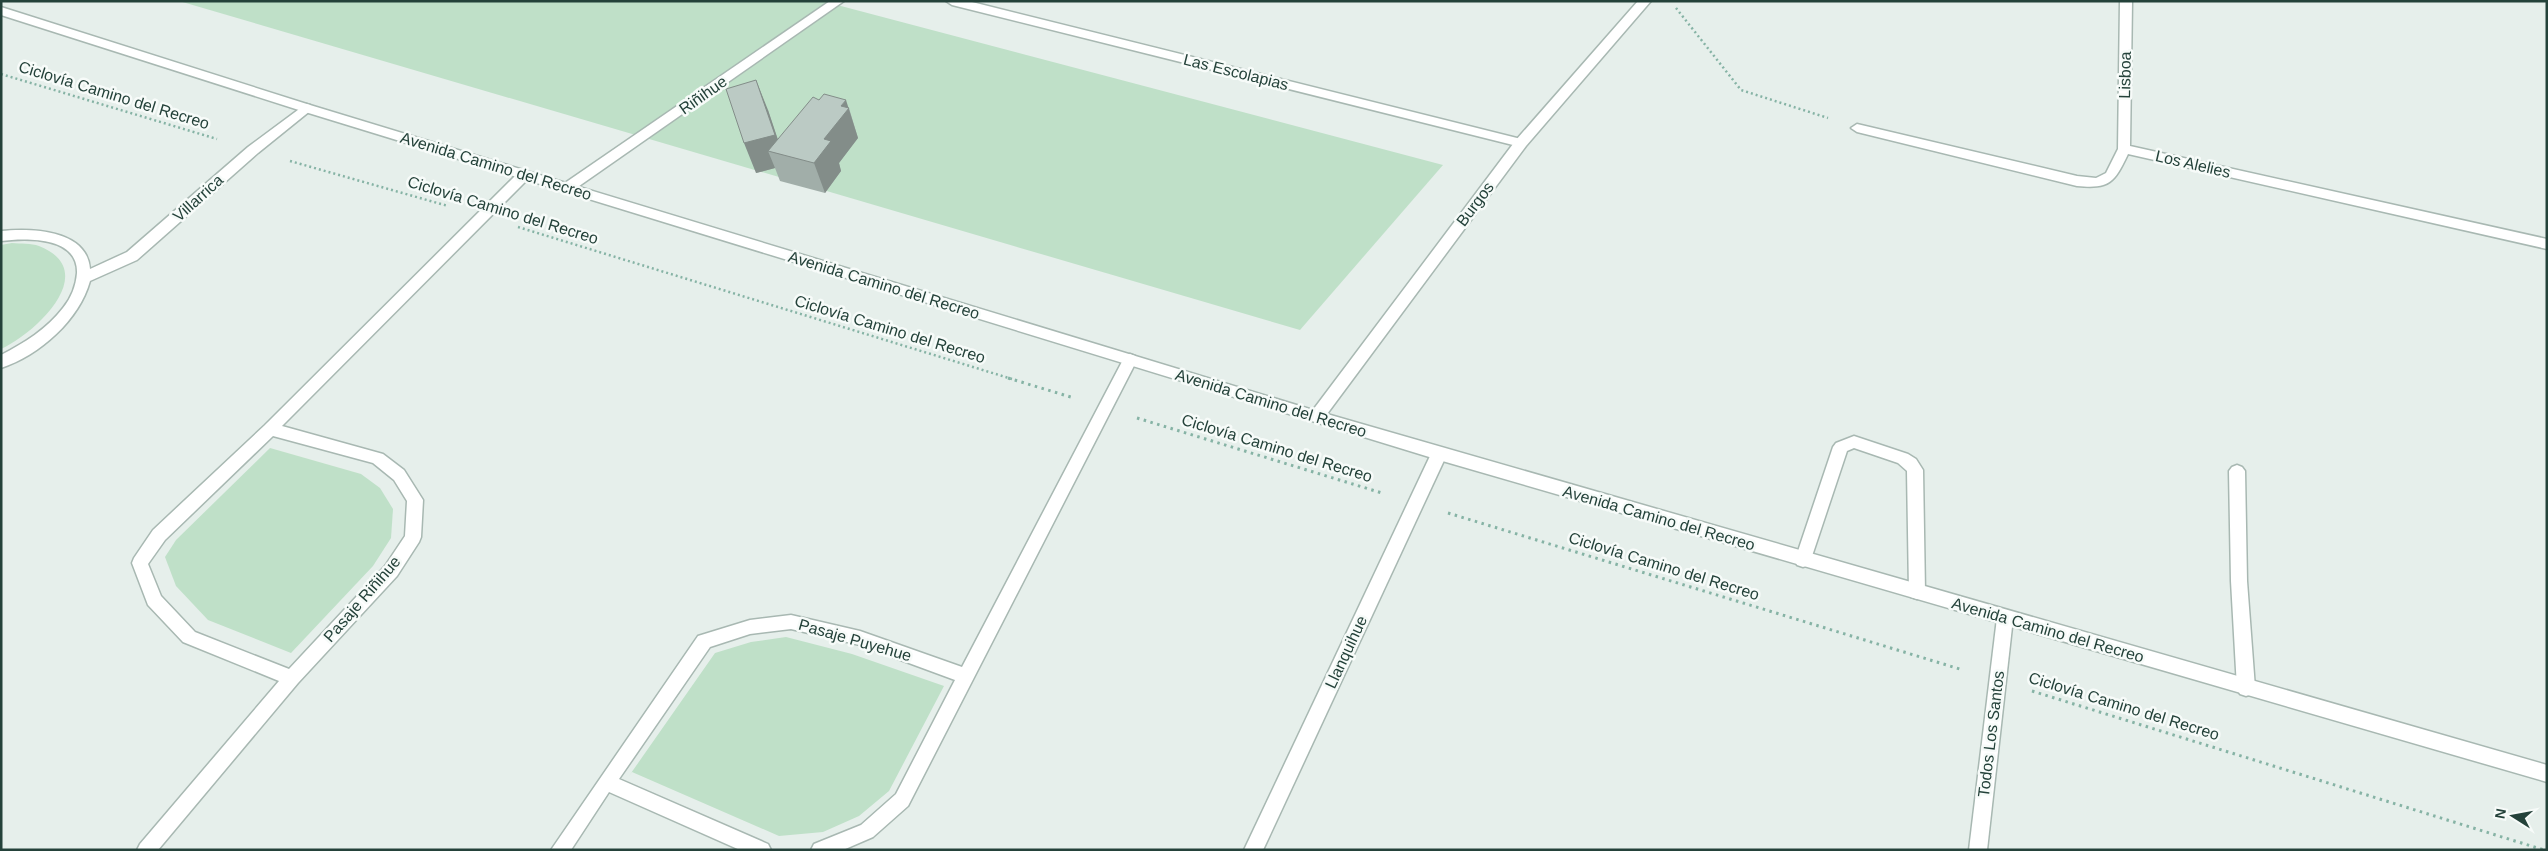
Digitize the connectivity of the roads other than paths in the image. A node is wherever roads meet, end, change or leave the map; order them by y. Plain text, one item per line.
1 (838, 1) edge
2 (952, 1) edge
3 (1645, 1) edge
4 (2126, 1) edge
5 (1, 11) edge
6 (306, 108) junction
7 (1857, 128) road end
8 (1521, 143) junction
9 (2124, 149) junction
10 (524, 175) junction
11 (567, 188) junction
12 (1, 236) edge
13 (2547, 244) edge
14 (84, 278) junction
15 (1130, 360) junction
16 (1, 362) edge
17 (1316, 417) junction
18 (270, 429) junction
19 (1440, 454) junction
20 (2237, 471) dead end
21 (1803, 560) junction
22 (1917, 592) junction
23 (2005, 618) junction
24 (967, 676) junction
25 (292, 678) junction
26 (2246, 688) junction
27 (2547, 774) edge
28 (606, 782) junction
29 (146, 850) edge
30 (560, 850) edge
31 (762, 850) edge
32 (820, 850) edge
33 (1253, 850) edge
34 (1978, 850) edge

1 - 11 street, Riñihue
2 - 8 street, Las Escolapias
3 - 8 street, Burgos
4 - 9 street, Lisboa
5 - 6 street, Avenida Camino del Recreo
6 - 10 street, Avenida Camino del Recreo
6 - 14 street, Villarrica
7 - 9 street
8 - 17 street, Burgos
9 - 13 street, Los Alelies
10 - 11 street, Avenida Camino del Recreo
10 - 18 street
11 - 15 street, Avenida Camino del Recreo
12 - 14 street
14 - 16 street
15 - 17 street, Avenida Camino del Recreo
15 - 24 street
17 - 19 street, Avenida Camino del Recreo
18 - 25 street
18 - 25 street, Pasaje Riñihue
19 - 21 street, Avenida Camino del Recreo
19 - 33 street, Llanquihue
20 - 26 street
21 - 22 street, Avenida Camino del Recreo
21 - 22 street
22 - 23 street, Avenida Camino del Recreo
23 - 26 street, Avenida Camino del Recreo
23 - 34 street, Todos Los Santos
24 - 28 street, Pasaje Puyehue
24 - 32 street
25 - 29 street, Pasaje Riñihue
26 - 27 street, Avenida Camino del Recreo
28 - 30 street, Pasaje Puyehue
28 - 31 street

